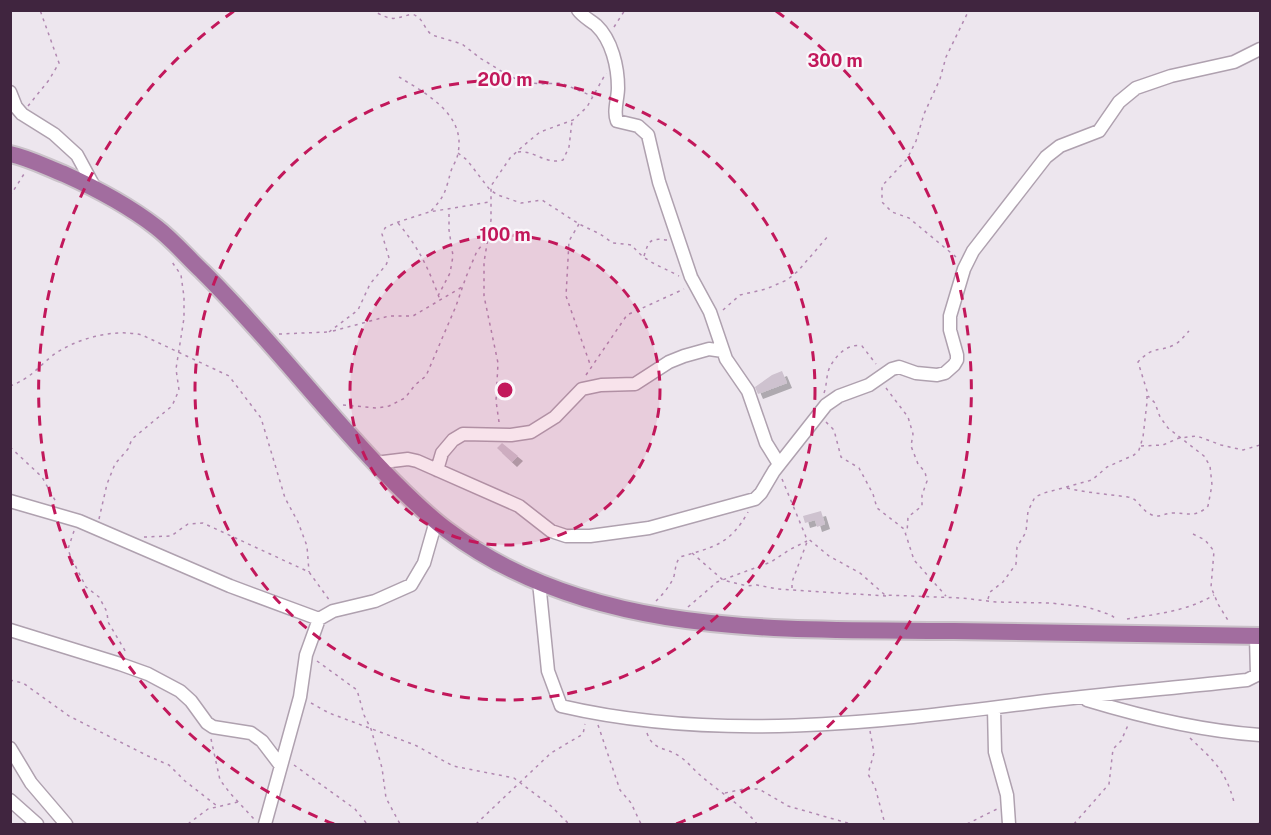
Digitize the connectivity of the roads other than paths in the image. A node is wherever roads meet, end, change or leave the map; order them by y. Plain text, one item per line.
1 (578, 10) edge
2 (1260, 49) edge
3 (10, 92) edge
4 (16, 109) edge
5 (10, 154) edge
6 (96, 190) junction
7 (723, 351) junction
8 (375, 463) junction
9 (778, 465) junction
10 (437, 470) junction
11 (10, 501) edge
12 (436, 521) junction
13 (538, 582) junction
14 (319, 619) junction
15 (10, 630) edge
16 (1258, 636) edge
17 (1080, 698) junction
18 (994, 708) junction
19 (1260, 735) edge
20 (10, 748) edge
21 (282, 763) junction
22 (10, 800) edge
23 (37, 825) edge
24 (66, 825) edge
25 (265, 825) edge
26 (1009, 825) edge

1 - 7 street
2 - 9 street
3 - 4 street
4 - 6 street
5 - 6 main road
6 - 8 main road
7 - 9 street
7 - 10 street
8 - 10 street
8 - 12 main road
9 - 10 street
11 - 14 street
12 - 13 main road
12 - 14 street
13 - 16 main road
13 - 18 street
14 - 21 street
15 - 21 street
16 - 17 street
17 - 18 street
17 - 19 street
18 - 26 street
20 - 24 street
21 - 25 street
22 - 23 street

